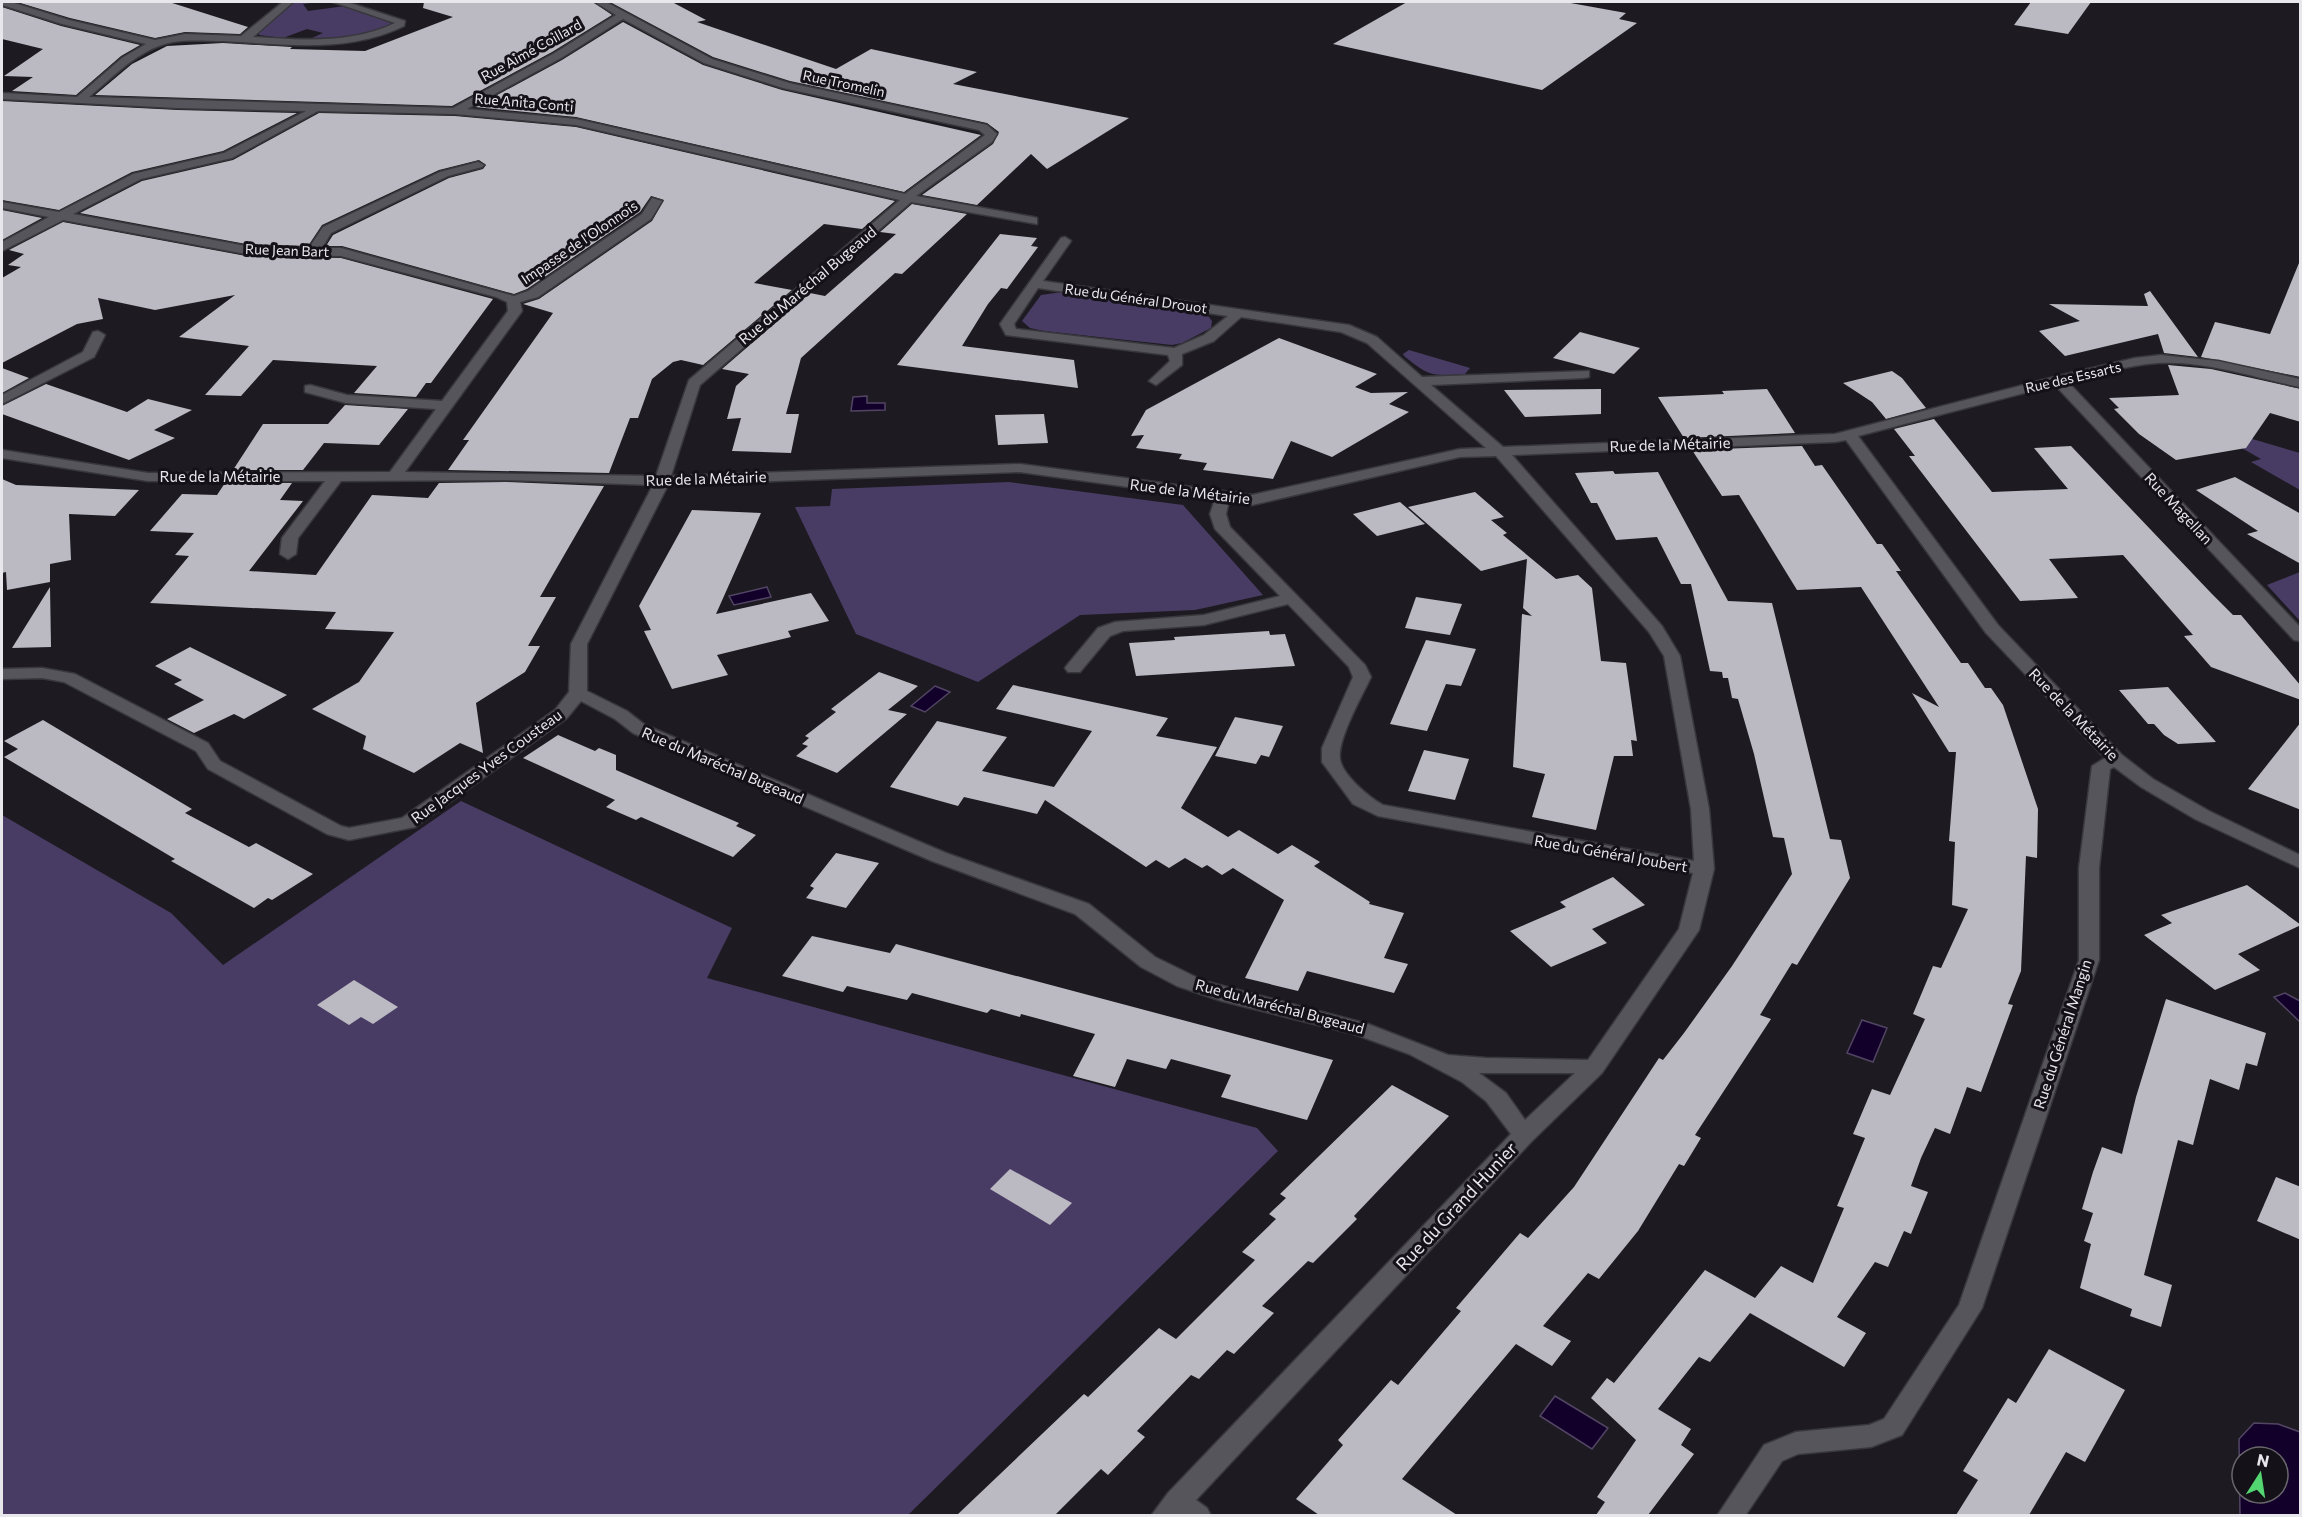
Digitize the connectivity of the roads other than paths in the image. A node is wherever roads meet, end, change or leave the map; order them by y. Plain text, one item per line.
1 (288, 2) edge
2 (338, 2) edge
3 (600, 2) edge
4 (6, 3) edge
5 (622, 15) junction
6 (244, 39) junction
7 (156, 43) junction
8 (2, 96) edge
9 (79, 100) junction
10 (316, 107) junction
11 (455, 111) junction
12 (478, 165) dead end
13 (908, 198) junction
14 (656, 201) dead end
15 (2, 205) edge
16 (62, 216) junction
17 (1033, 221) dead end
18 (1065, 241) dead end
19 (2, 247) edge
20 (315, 250) junction
21 (1034, 284) junction
22 (513, 300) junction
23 (1238, 313) junction
24 (98, 335) dead end
25 (1174, 352) junction
26 (1584, 374) dead end
27 (2058, 380) junction
28 (1156, 381) dead end
29 (1419, 381) junction
30 (2301, 383) edge
31 (310, 389) dead end
32 (2, 400) edge
33 (446, 405) junction
34 (1849, 434) junction
35 (1502, 451) junction
36 (2, 454) edge
37 (395, 475) junction
38 (337, 476) junction
39 (662, 481) junction
40 (1223, 497) junction
41 (288, 554) dead end
42 (1290, 599) junction
43 (2301, 636) edge
44 (1074, 668) dead end
45 (2, 674) edge
46 (578, 693) junction
47 (2116, 759) junction
48 (2301, 862) edge
49 (1704, 869) junction
50 (1440, 1060) junction
51 (1594, 1068) junction
52 (1524, 1135) junction
53 (1180, 1511) edge
54 (1730, 1515) edge

1 - 6 street
2 - 6 street
3 - 5 street, Rue Tromelin
4 - 7 street
5 - 11 street, Rue Aimé Coillard
5 - 13 street, Rue Tromelin
6 - 7 street
7 - 9 street
8 - 9 street, Rue Anita Conti
9 - 10 street, Rue Anita Conti
10 - 11 street, Rue Anita Conti
10 - 16 street
11 - 13 street, Rue Anita Conti
12 - 20 street
13 - 17 street, Rue Anita Conti
13 - 39 street, Rue du Maréchal Bugeaud
14 - 22 street, Impasse de l'Olonnois
15 - 16 street, Rue Jean Bart
16 - 19 street
16 - 20 street, Rue Jean Bart
18 - 21 street, Rue du Général Drouot
20 - 22 street, Rue Jean Bart
21 - 23 street, Rue du Général Drouot
21 - 25 street, Rue du Général Drouot
22 - 33 street
23 - 25 street, Rue du Général Drouot
23 - 29 street, Rue du Général Drouot
24 - 32 street
25 - 28 street
26 - 29 street
27 - 30 street, Rue des Essarts
27 - 34 street, Rue des Essarts
27 - 43 street, Rue Magellan
29 - 35 street, Rue du Général Drouot
31 - 33 street
33 - 37 street
34 - 35 street, Rue de la Métairie
34 - 47 street, Rue de la Métairie
35 - 40 street, Rue de la Métairie
35 - 49 street, Rue du Général Joubert
36 - 38 street, Rue de la Métairie
37 - 38 street, Rue de la Métairie
37 - 39 street, Rue de la Métairie
38 - 41 street
39 - 40 street, Rue de la Métairie
39 - 46 street, Rue du Maréchal Bugeaud
40 - 42 street, Rue du Général Joubert
42 - 44 street
42 - 49 street, Rue du Général Joubert
45 - 46 street, Rue Jacques Yves Cousteau
46 - 50 street, Rue du Maréchal Bugeaud
47 - 48 street, Rue de la Métairie
47 - 54 street, Rue du Général Mangin
49 - 51 street, Rue du Grand Hunier
50 - 51 street, Rue du Maréchal Bugeaud
50 - 52 street, Rue du Maréchal Bugeaud
51 - 52 street, Rue du Grand Hunier
52 - 53 street, Rue du Grand Hunier

